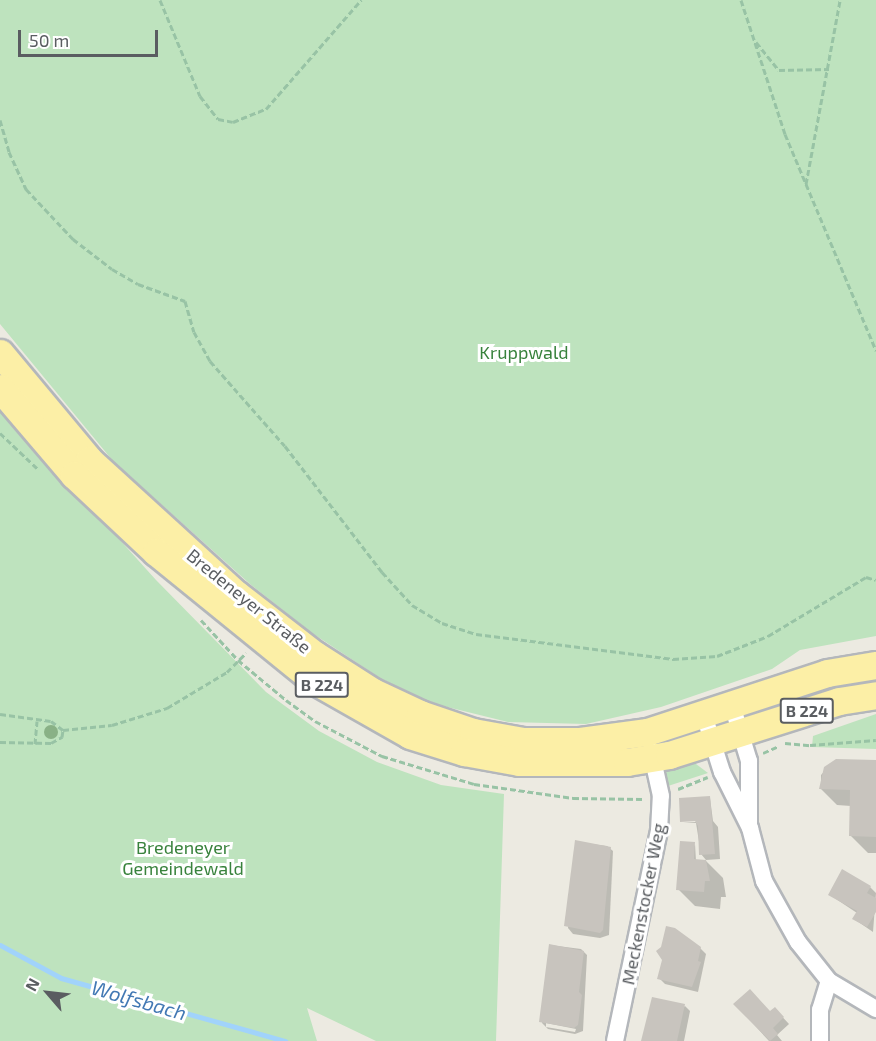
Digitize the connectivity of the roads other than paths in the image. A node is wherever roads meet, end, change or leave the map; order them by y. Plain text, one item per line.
1 (0, 352) edge
2 (0, 388) edge
3 (876, 665) edge
4 (876, 695) edge
5 (732, 705) junction
6 (704, 715) junction
7 (740, 733) junction
8 (711, 741) junction
9 (650, 744) junction
10 (750, 828) junction
11 (829, 981) junction
12 (876, 1009) edge
13 (615, 1041) edge
14 (820, 1041) edge

1 - 9 main road, Bredeneyer Straße / B 224
2 - 9 main road, Bredeneyer Straße / B 224
3 - 5 main road, Bredeneyer Straße / B 224
4 - 7 main road, Bredeneyer Straße / B 224
5 - 6 main road, Bredeneyer Straße / B 224
5 - 7 street
6 - 8 street
6 - 9 main road, Bredeneyer Straße / B 224
7 - 8 main road, Bredeneyer Straße / B 224
7 - 10 street
8 - 9 main road, Bredeneyer Straße / B 224
8 - 10 street
9 - 13 street, Meckenstocker Weg
10 - 11 street
11 - 12 street
11 - 14 street

